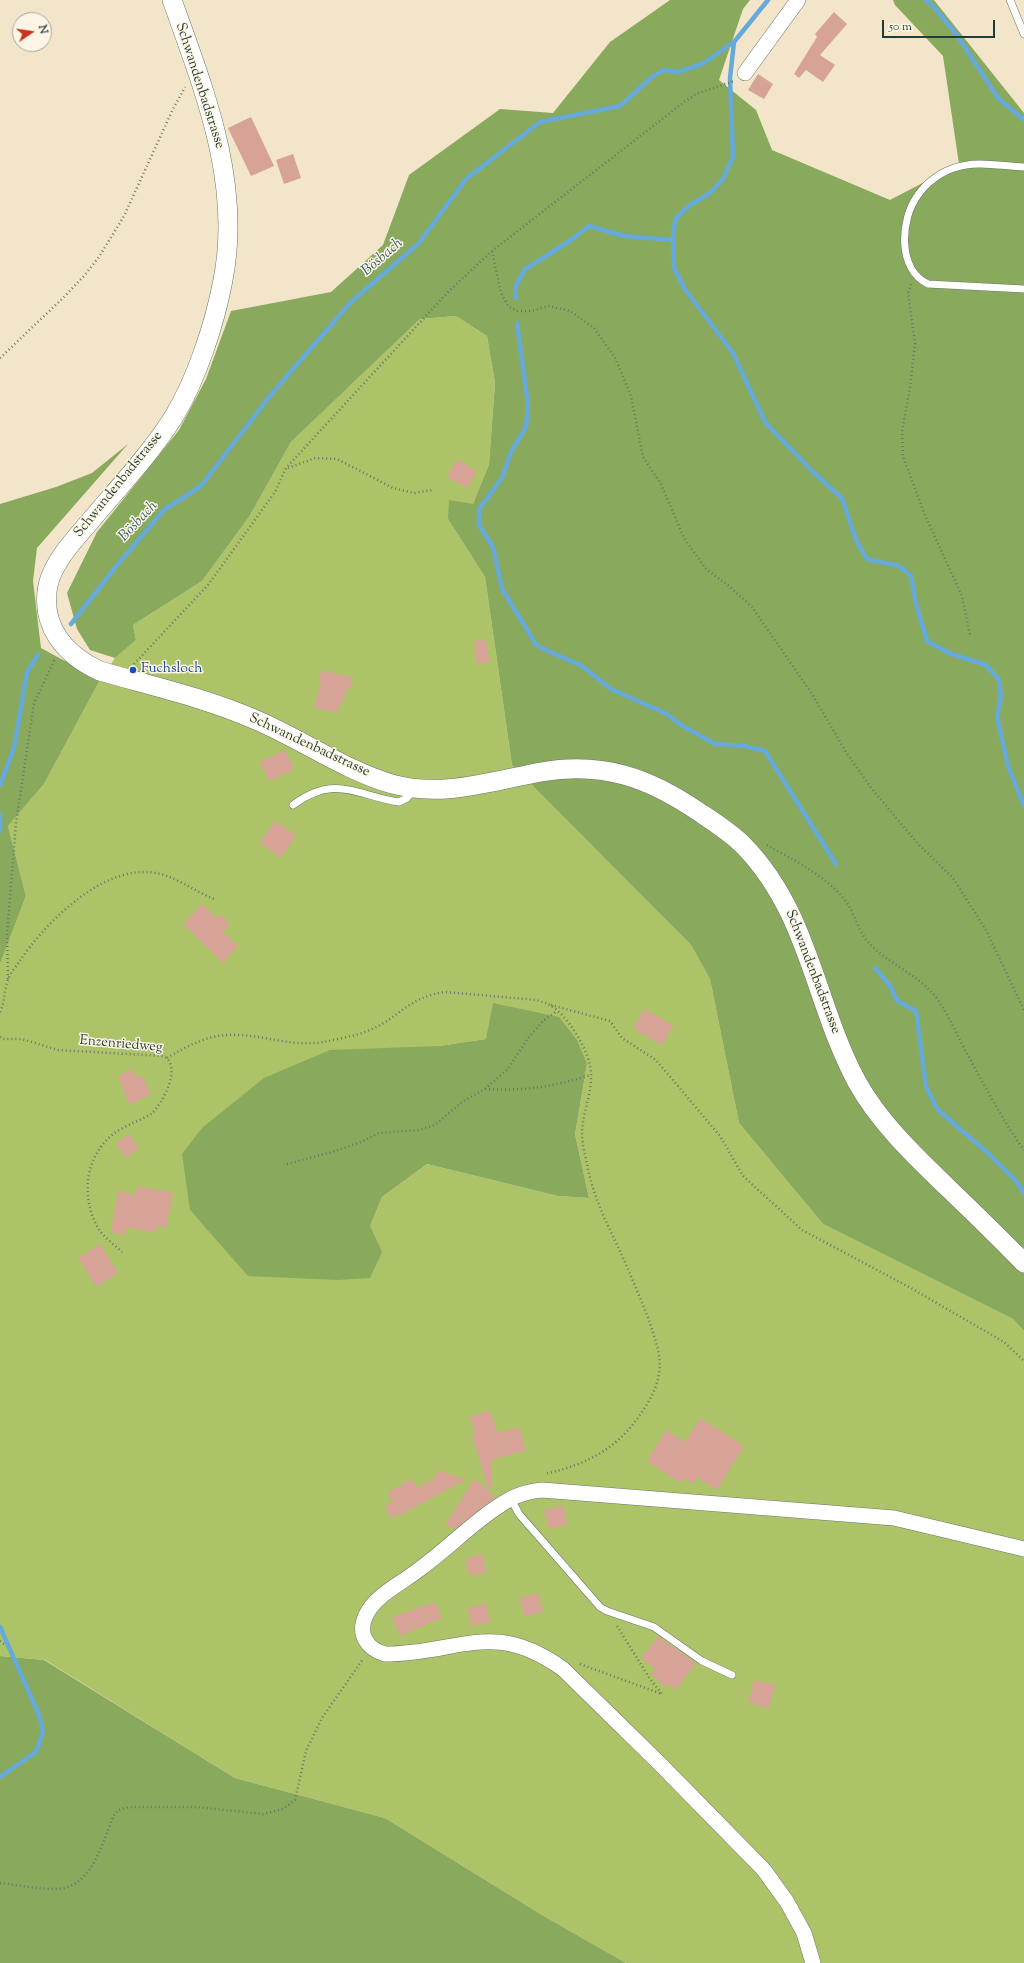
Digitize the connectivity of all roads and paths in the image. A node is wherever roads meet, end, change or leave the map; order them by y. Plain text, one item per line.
1 (172, 0) edge
2 (798, 0) edge
3 (1010, 0) edge
4 (1024, 34) edge
5 (197, 70) junction
6 (739, 77) joint
7 (1024, 167) edge
8 (492, 251) junction
9 (916, 277) junction
10 (1024, 288) edge
11 (0, 358) edge
12 (286, 468) junction
13 (432, 490) dead end
14 (970, 635) dead end
15 (62, 644) junction
16 (122, 677) junction
17 (414, 788) junction
18 (293, 805) dead end
19 (765, 844) dead end
20 (214, 898) dead end
21 (8, 979) junction
22 (549, 1004) junction
23 (1024, 1010) edge
24 (558, 1011) junction
25 (0, 1012) edge
26 (1, 1038) edge
27 (0, 1042) edge
28 (167, 1058) junction
29 (591, 1075) junction
30 (485, 1089) junction
31 (1024, 1150) edge
32 (287, 1164) dead end
33 (122, 1252) dead end
34 (1024, 1263) edge
35 (1024, 1361) edge
36 (568, 1469) dead end
37 (511, 1499) junction
38 (1024, 1549) edge
39 (607, 1611) junction
40 (0, 1641) edge
41 (5, 1645) dead end
42 (371, 1649) junction
43 (550, 1659) junction
44 (732, 1675) dead end
45 (0, 1883) edge
46 (813, 1963) edge

1 - 5 street, Schwandenbadstrasse
2 - 6 street
3 - 4 lane
5 - 11 path
5 - 15 street, Schwandenbadstrasse
6 - 8 path
7 - 9 lane
8 - 12 path
8 - 23 path
9 - 10 lane
9 - 14 path
12 - 13 path
12 - 16 path
15 - 16 street, Schwandenbadstrasse
15 - 21 path
16 - 17 street, Schwandenbadstrasse
17 - 18 lane
17 - 34 street, Schwandenbadstrasse
19 - 31 path
20 - 21 path
21 - 25 path
22 - 24 path
22 - 28 path
22 - 35 path
24 - 29 path
24 - 30 path
26 - 27 path
26 - 28 path, Enzenriedweg
28 - 33 path, Enzenriedweg
29 - 30 path
29 - 36 path
30 - 32 path
37 - 38 street
37 - 39 lane
37 - 42 street
39 - 43 path
39 - 44 lane
40 - 41 path
42 - 43 street
42 - 45 path
43 - 46 street

